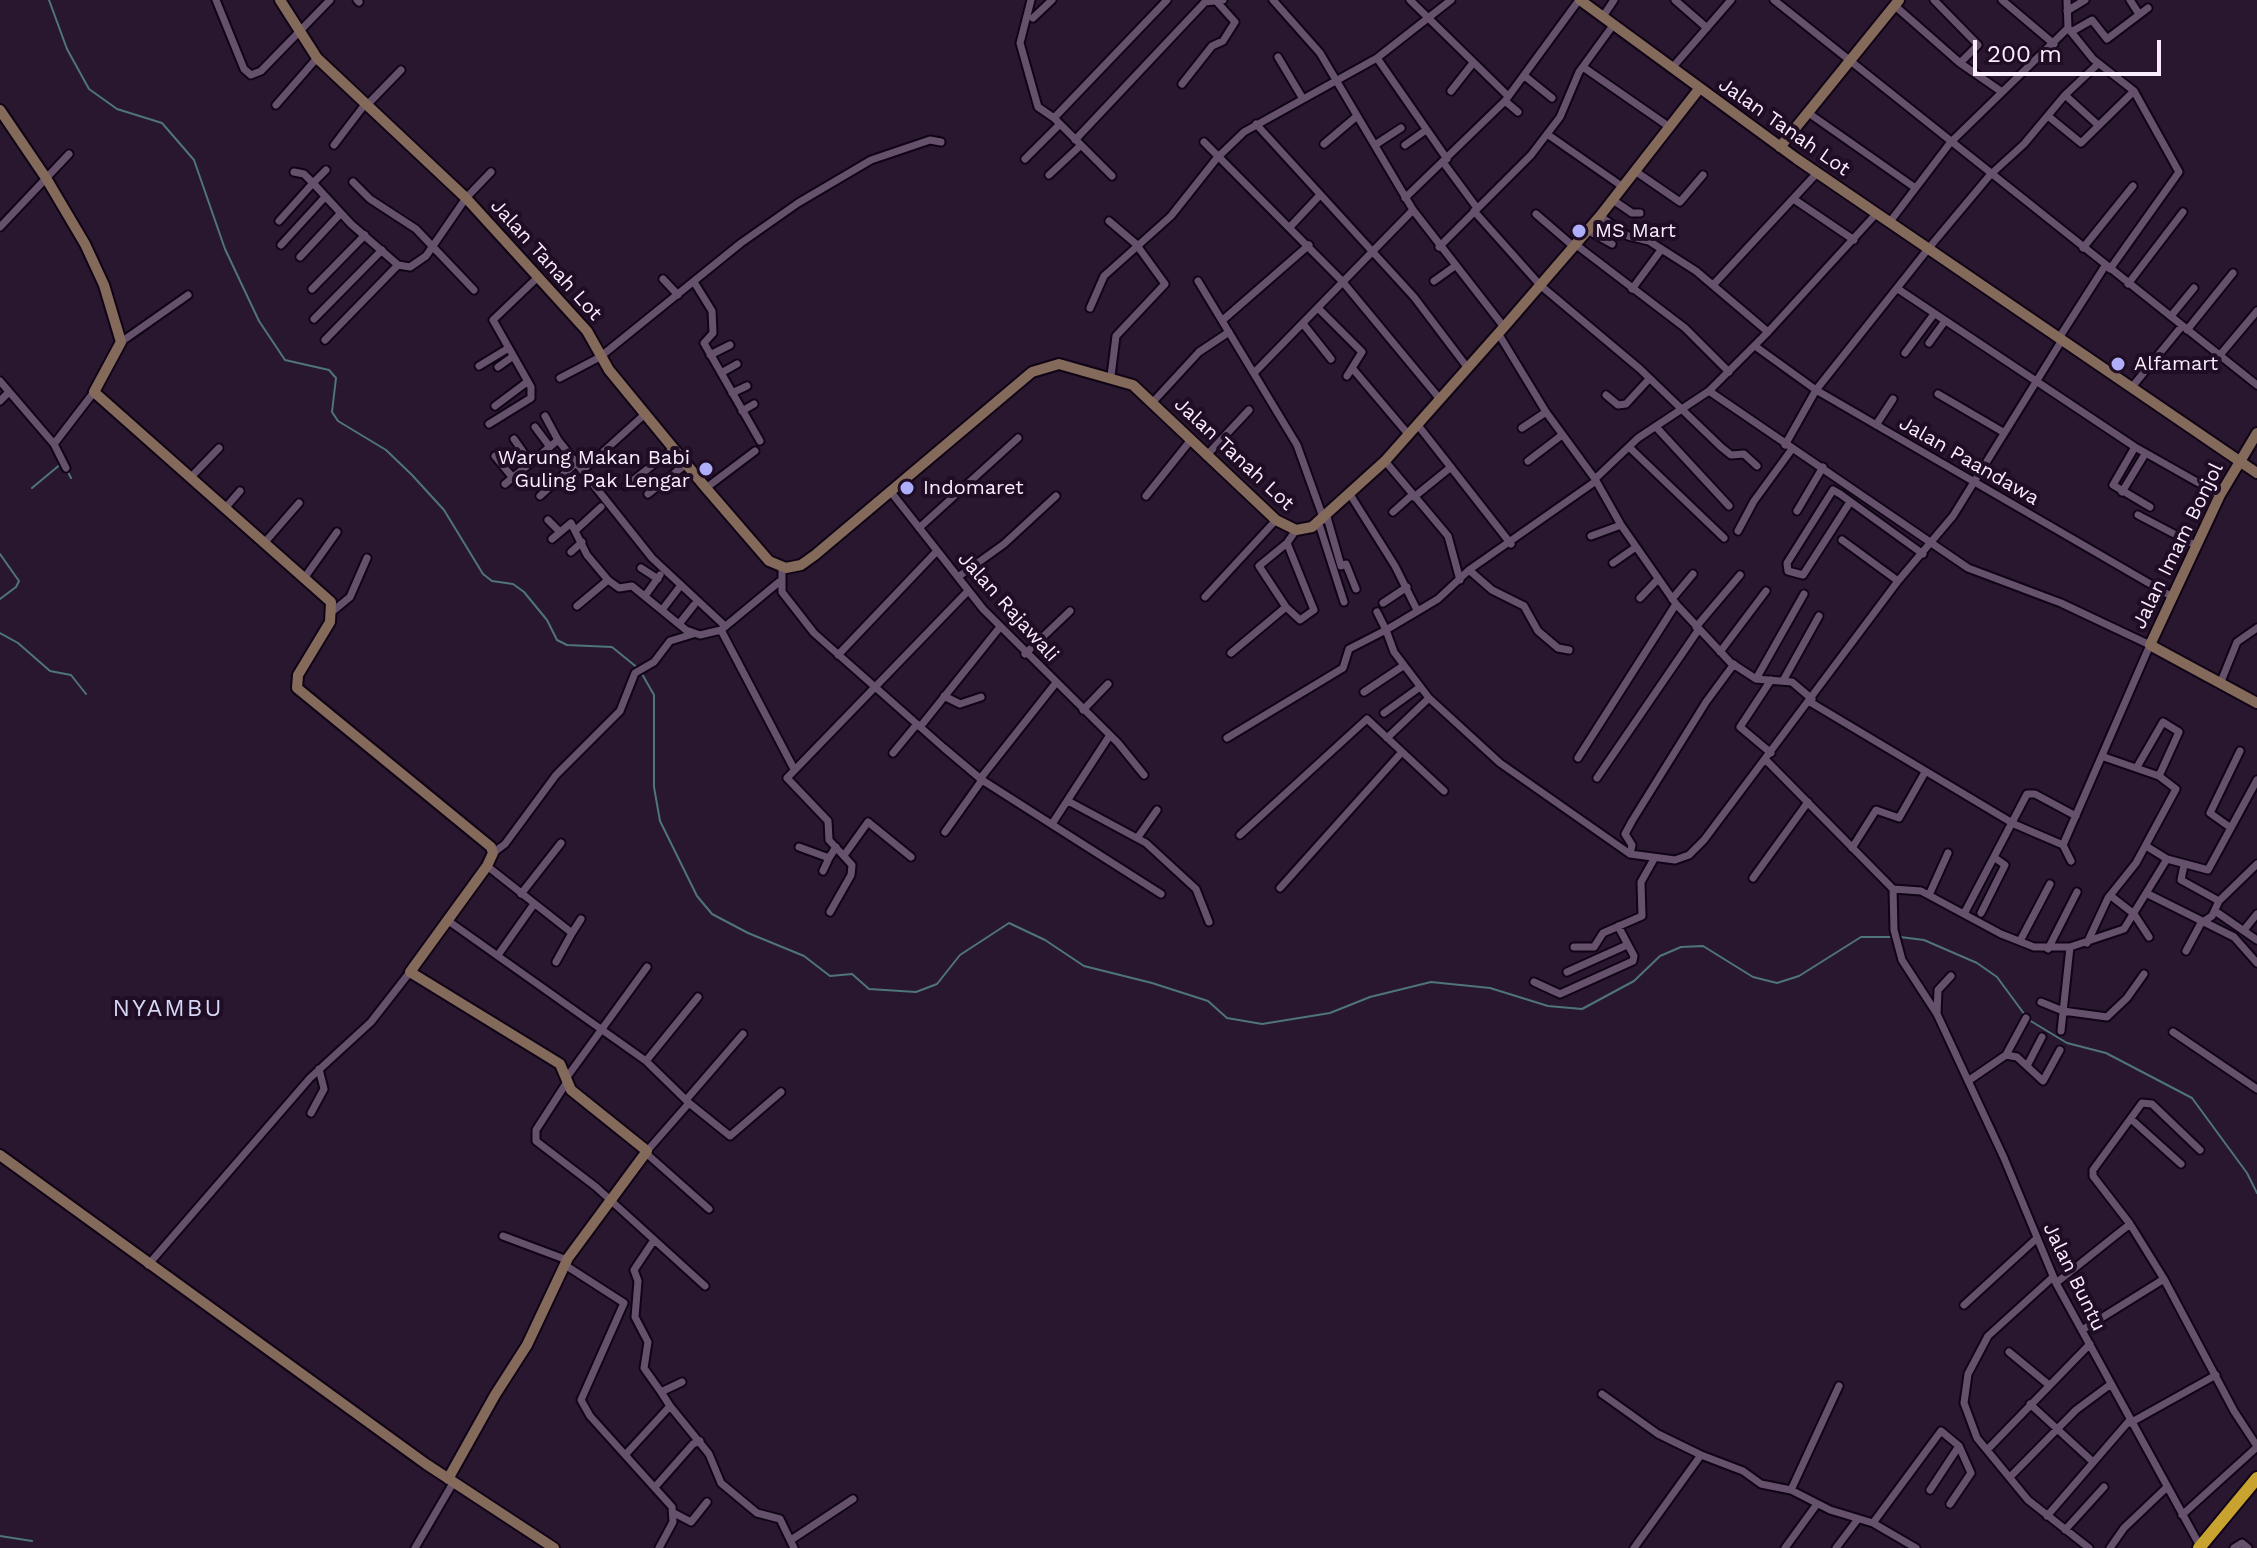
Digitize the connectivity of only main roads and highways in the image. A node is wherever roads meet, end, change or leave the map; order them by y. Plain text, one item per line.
1 (280, 0) edge
2 (1580, 0) edge
3 (1896, 3) edge
4 (1699, 89) junction
5 (0, 110) edge
6 (1780, 147) junction
7 (2257, 433) edge
8 (2239, 463) junction
9 (2257, 473) edge
10 (2257, 703) edge
11 (0, 1155) edge
12 (2257, 1478) edge
13 (451, 1481) junction
14 (2200, 1547) edge
15 (554, 1548) edge

1 - 4 main road, Jalan Tanah Lot
2 - 4 main road
3 - 6 main road
4 - 6 main road, Jalan Tanah Lot
5 - 13 main road
6 - 8 main road, Jalan Tanah Lot
7 - 8 main road, Jalan Imam Bonjol
8 - 9 main road, Jalan Tanah Lot
8 - 10 main road, Jalan Imam Bonjol
11 - 13 main road
12 - 14 highway
13 - 15 main road

